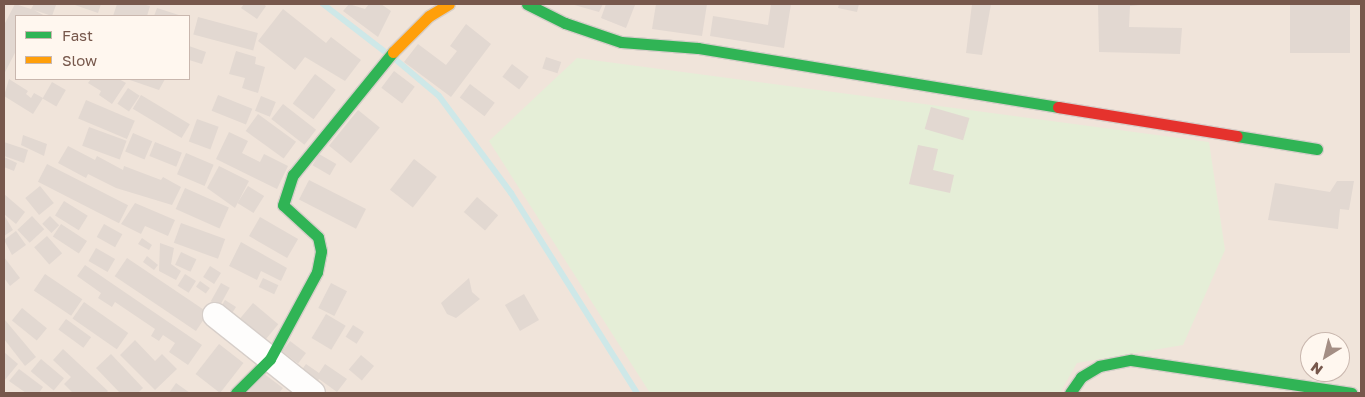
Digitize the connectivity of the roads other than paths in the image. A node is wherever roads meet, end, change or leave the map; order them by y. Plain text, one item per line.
1 (449, 4) edge
2 (527, 4) edge
3 (1317, 149) dead end
4 (214, 315) dead end
5 (270, 359) junction
6 (236, 393) edge
7 (312, 393) edge
8 (1070, 393) edge
9 (1352, 393) edge

1 - 5 street
2 - 3 street
4 - 5 street
5 - 6 street
5 - 7 street
8 - 9 street

